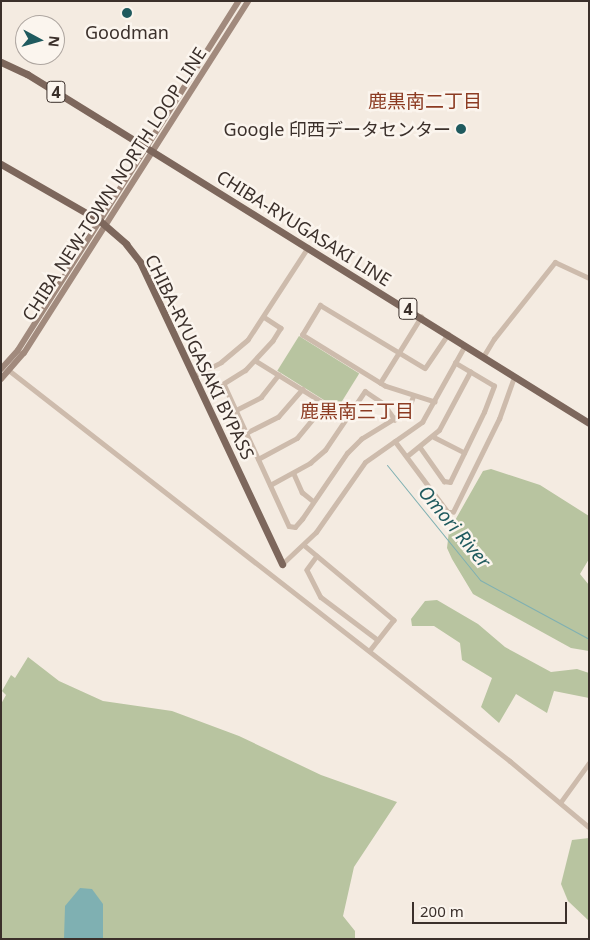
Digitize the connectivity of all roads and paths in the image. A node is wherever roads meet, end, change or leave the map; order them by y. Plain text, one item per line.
1 (239, 1) edge
2 (248, 1) edge
3 (1, 62) edge
4 (150, 150) junction
5 (1, 164) edge
6 (103, 223) junction
7 (308, 247) junction
8 (589, 278) edge
9 (264, 317) junction
10 (421, 318) junction
11 (448, 334) junction
12 (465, 345) junction
13 (399, 352) junction
14 (483, 357) junction
15 (256, 361) junction
16 (455, 363) junction
17 (1, 369) edge
18 (10, 371) junction
19 (470, 372) junction
20 (278, 374) junction
21 (194, 376) junction
22 (514, 377) junction
23 (1, 379) edge
24 (380, 383) junction
25 (302, 389) junction
26 (413, 396) junction
27 (435, 402) junction
28 (325, 404) junction
29 (236, 410) junction
30 (348, 418) junction
31 (395, 420) junction
32 (589, 423) edge
33 (246, 434) junction
34 (434, 437) junction
35 (395, 440) junction
36 (420, 447) junction
37 (464, 452) junction
38 (407, 456) junction
39 (258, 459) junction
40 (294, 474) junction
41 (270, 485) junction
42 (313, 501) junction
43 (304, 545) junction
44 (317, 556) junction
45 (282, 564) joint
46 (378, 640) junction
47 (370, 651) junction
48 (589, 763) edge
49 (560, 803) junction
50 (589, 826) edge

1 - 4 main road, CHIBA NEW-TOWN NORTH LOOP LINE
2 - 4 main road, CHIBA NEW-TOWN NORTH LOOP LINE
3 - 4 main road, CHIBA-RYUGASAKI LINE / 4
4 - 6 main road, CHIBA NEW-TOWN NORTH LOOP LINE
4 - 7 main road, CHIBA-RYUGASAKI LINE / 4
5 - 6 main road, CHIBA-RYUGASAKI BYPASS
6 - 17 main road, CHIBA NEW-TOWN NORTH LOOP LINE
6 - 18 main road, CHIBA NEW-TOWN NORTH LOOP LINE
6 - 21 main road, CHIBA-RYUGASAKI BYPASS
7 - 9 street
7 - 10 main road, CHIBA-RYUGASAKI LINE / 4
8 - 14 street
9 - 15 street
9 - 21 street
10 - 11 main road, CHIBA-RYUGASAKI LINE / 4
10 - 13 street
11 - 12 main road, CHIBA-RYUGASAKI LINE / 4
11 - 13 street
12 - 14 main road, CHIBA-RYUGASAKI LINE / 4
12 - 16 street
13 - 24 street
13 - 24 street
14 - 22 main road, CHIBA-RYUGASAKI LINE / 4
15 - 20 street
15 - 29 street
16 - 19 street
16 - 27 street
18 - 23 main road, CHIBA NEW-TOWN NORTH LOOP LINE
18 - 47 street
19 - 34 street
19 - 37 street
20 - 25 street
20 - 29 street
21 - 45 main road, CHIBA-RYUGASAKI BYPASS
22 - 32 main road, CHIBA-RYUGASAKI LINE / 4
22 - 38 street
24 - 26 street
25 - 28 street
25 - 33 street
26 - 27 street
26 - 31 street
27 - 35 street
28 - 30 street
28 - 39 street
29 - 33 street
30 - 31 street
30 - 40 street
31 - 42 street
33 - 39 street
34 - 36 street
34 - 37 street
35 - 38 street
35 - 43 street
36 - 37 street
36 - 38 street
39 - 41 street
40 - 41 street
40 - 42 street
41 - 42 street
43 - 44 street
43 - 45 street
44 - 46 street
44 - 46 street
46 - 47 street
47 - 49 street
48 - 49 street
49 - 50 street

